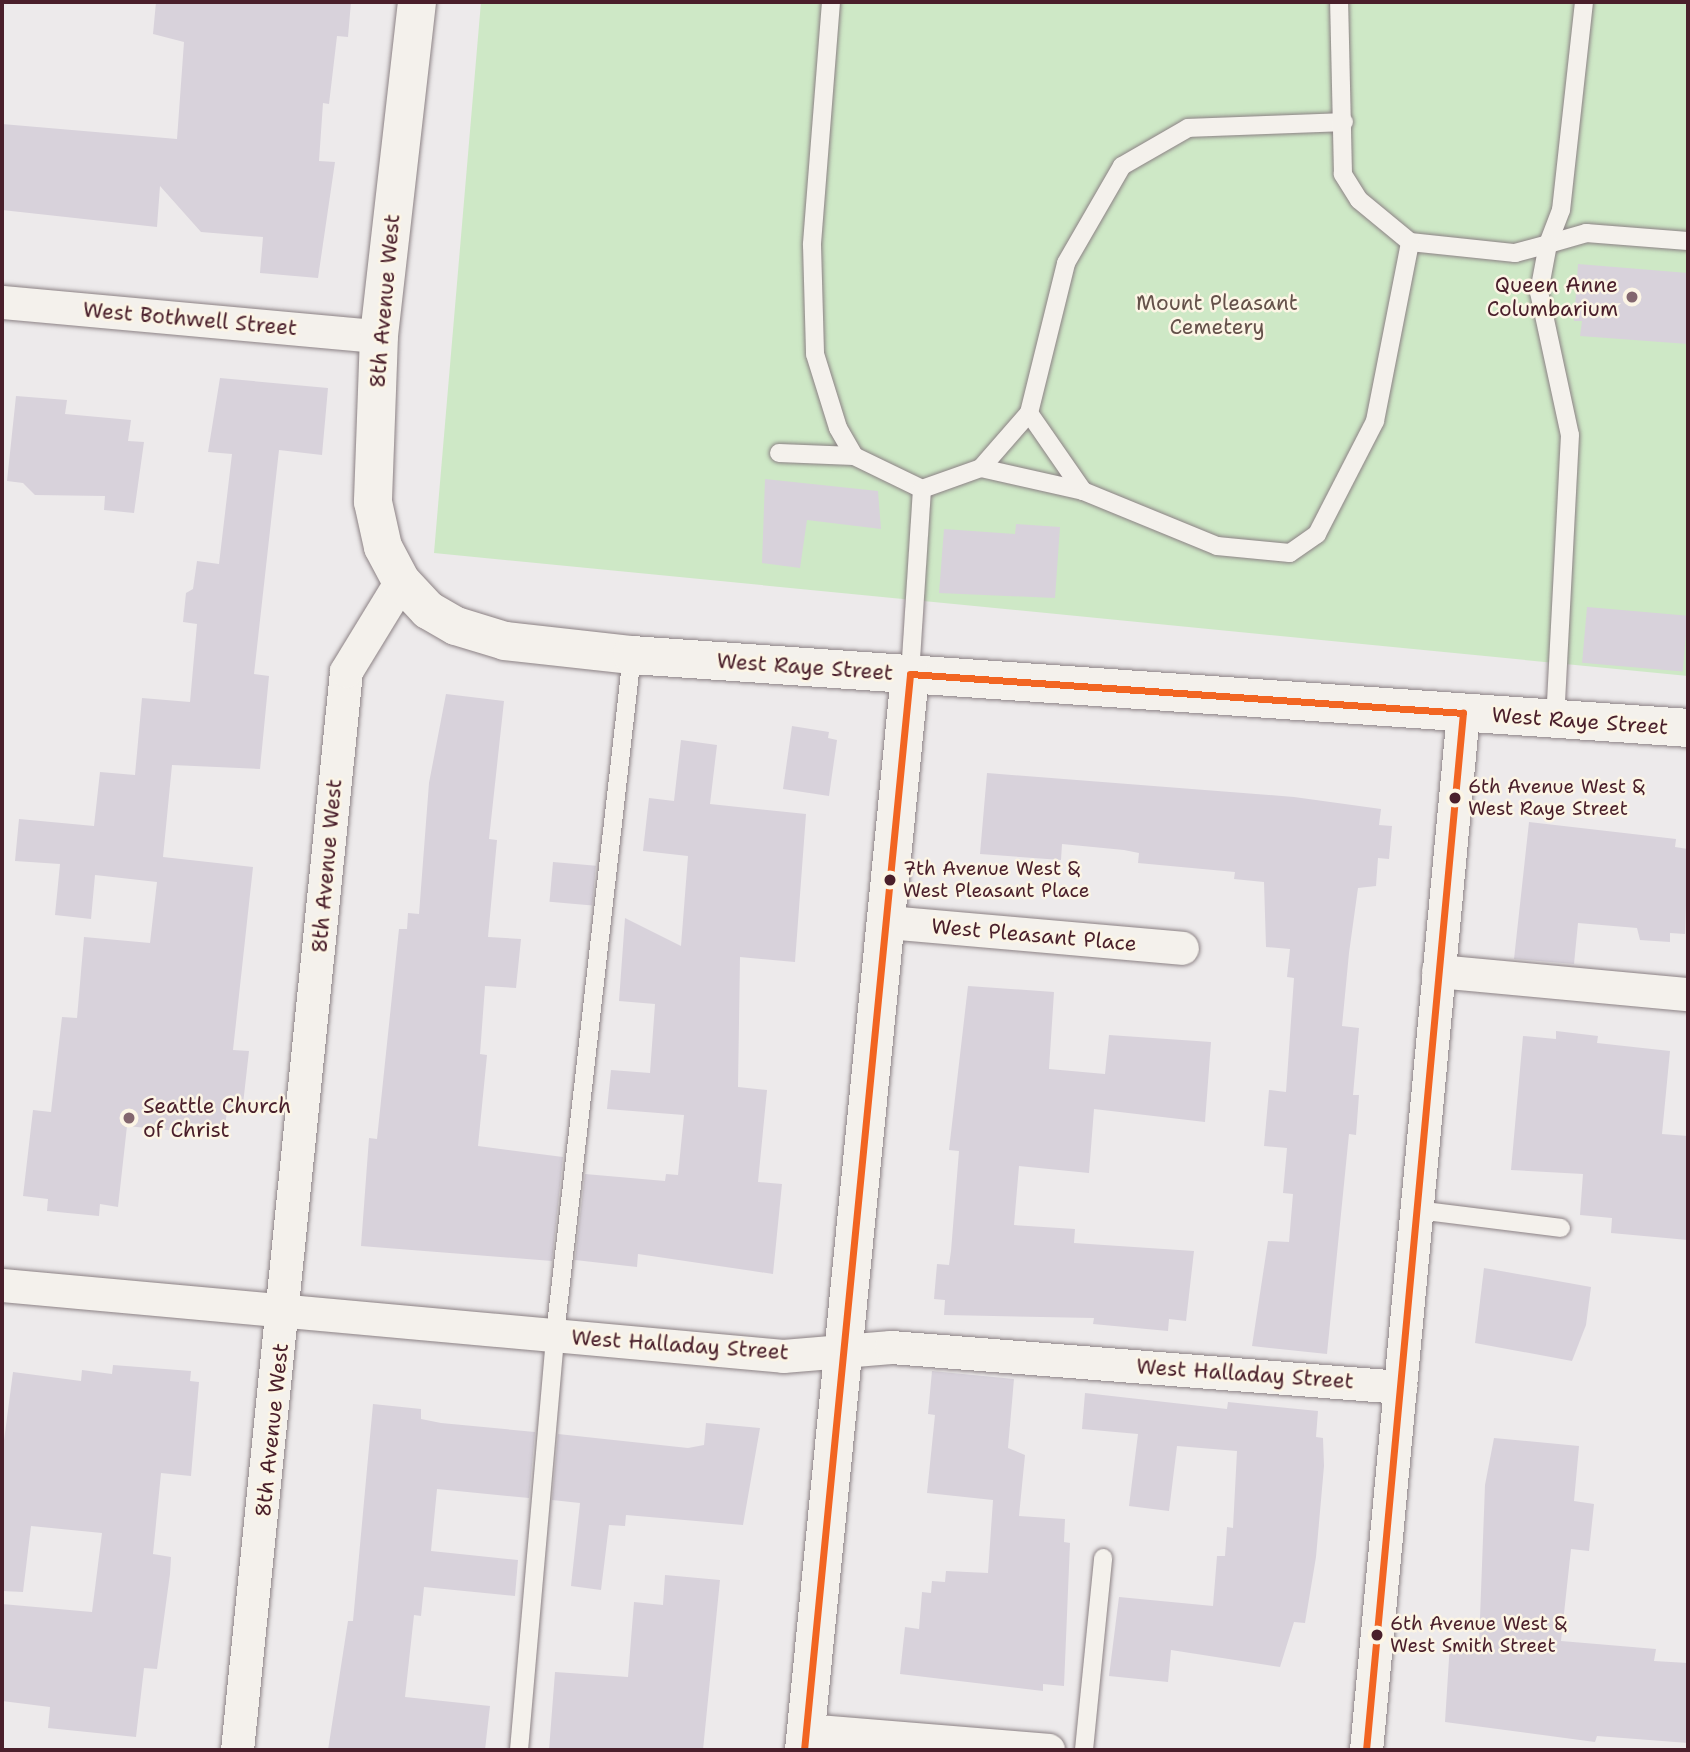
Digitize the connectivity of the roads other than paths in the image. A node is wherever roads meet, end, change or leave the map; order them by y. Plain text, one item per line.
1 (417, 2) edge
2 (831, 2) edge
3 (1339, 2) edge
4 (1584, 2) edge
5 (1344, 122) junction
6 (1688, 241) edge
7 (1410, 242) junction
8 (1548, 243) junction
9 (2, 302) edge
10 (379, 336) junction
11 (1029, 413) junction
12 (779, 453) dead end
13 (854, 456) junction
14 (981, 468) junction
15 (922, 489) junction
16 (1083, 491) junction
17 (401, 581) junction
18 (632, 655) junction
19 (910, 674) junction
20 (1463, 713) junction
21 (1555, 717) junction
22 (1688, 728) edge
23 (887, 922) junction
24 (1182, 948) dead end
25 (1438, 971) junction
26 (1688, 994) edge
27 (1417, 1210) junction
28 (1561, 1228) dead end
29 (2, 1285) edge
30 (285, 1309) junction
31 (555, 1335) junction
32 (842, 1350) junction
33 (1400, 1387) junction
34 (1103, 1558) dead end
35 (805, 1740) edge
36 (237, 1750) edge
37 (520, 1750) edge
38 (1048, 1750) edge
39 (1084, 1750) edge
40 (1366, 1750) edge

1 - 10 street, 8th Avenue West
2 - 13 lane
3 - 5 lane
4 - 8 lane
5 - 7 lane
5 - 11 lane
6 - 8 lane
7 - 8 lane
7 - 16 lane
8 - 21 lane
9 - 10 street, West Bothwell Street
10 - 17 street, 8th Avenue West
11 - 14 lane
11 - 16 lane
12 - 13 lane
13 - 15 lane
14 - 15 lane
14 - 16 lane
15 - 19 lane
17 - 18 street, West Raye Street
17 - 30 street, 8th Avenue West
18 - 19 street, West Raye Street
18 - 31 lane
19 - 20 street, West Raye Street
19 - 23 street
20 - 21 street, West Raye Street
20 - 25 street
21 - 22 street, West Raye Street
23 - 24 street, West Pleasant Place
23 - 32 street
25 - 26 street
25 - 27 street
27 - 28 lane
27 - 33 street
29 - 30 street, West Halladay Street
30 - 31 street, West Halladay Street
30 - 36 street, 8th Avenue West
31 - 32 street, West Halladay Street
31 - 37 lane
32 - 33 street, West Halladay Street
32 - 35 street
33 - 40 street
34 - 39 lane
35 - 38 street

